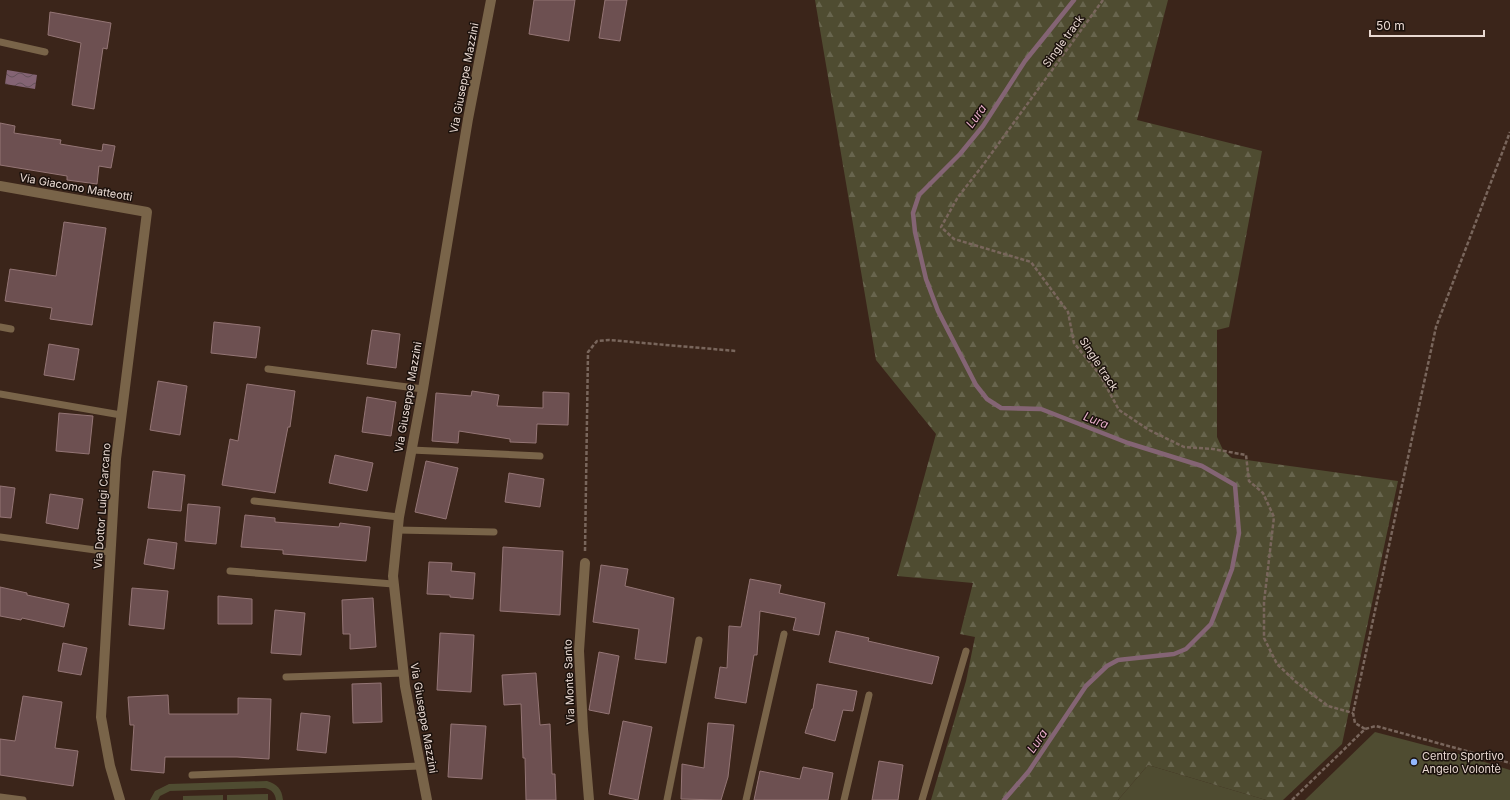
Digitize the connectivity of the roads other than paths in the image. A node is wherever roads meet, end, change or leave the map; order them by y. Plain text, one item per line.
1 (491, 0) edge
2 (0, 42) edge
3 (45, 52) dead end
4 (0, 186) edge
5 (147, 212) joint
6 (0, 327) edge
7 (11, 329) dead end
8 (268, 369) dead end
9 (423, 389) junction
10 (0, 394) edge
11 (121, 415) junction
12 (411, 450) junction
13 (540, 456) dead end
14 (254, 500) dead end
15 (399, 517) junction
16 (397, 530) junction
17 (494, 532) dead end
18 (0, 537) edge
19 (110, 552) junction
20 (585, 563) road end
21 (230, 571) dead end
22 (393, 584) junction
23 (784, 634) dead end
24 (700, 640) dead end
25 (966, 650) dead end
26 (404, 674) junction
27 (286, 677) dead end
28 (869, 695) dead end
29 (420, 766) junction
30 (192, 775) dead end
31 (0, 797) edge
32 (23, 800) edge
33 (120, 800) edge
34 (427, 800) edge
35 (589, 800) edge
36 (667, 800) edge
37 (746, 800) edge
38 (844, 800) edge
39 (922, 800) edge

1 - 9 street, Via Giuseppe Mazzini
2 - 3 lane
4 - 5 street, Via Giacomo Matteotti
5 - 11 street, Via Dottor Luigi Carcano
6 - 7 lane
8 - 9 lane
9 - 12 street, Via Giuseppe Mazzini
10 - 11 lane
11 - 19 street, Via Dottor Luigi Carcano
12 - 13 lane
12 - 15 street, Via Giuseppe Mazzini
14 - 15 lane
15 - 16 street, Via Giuseppe Mazzini
16 - 17 lane
16 - 22 street, Via Giuseppe Mazzini
18 - 19 lane
19 - 33 street, Via Dottor Luigi Carcano
20 - 35 street, Via Monte Santo
21 - 22 lane
22 - 26 street, Via Giuseppe Mazzini
23 - 37 lane
24 - 36 lane
25 - 39 lane
26 - 27 lane
26 - 29 street, Via Giuseppe Mazzini
28 - 38 lane
29 - 30 lane
29 - 34 street, Via Giuseppe Mazzini
31 - 32 lane

